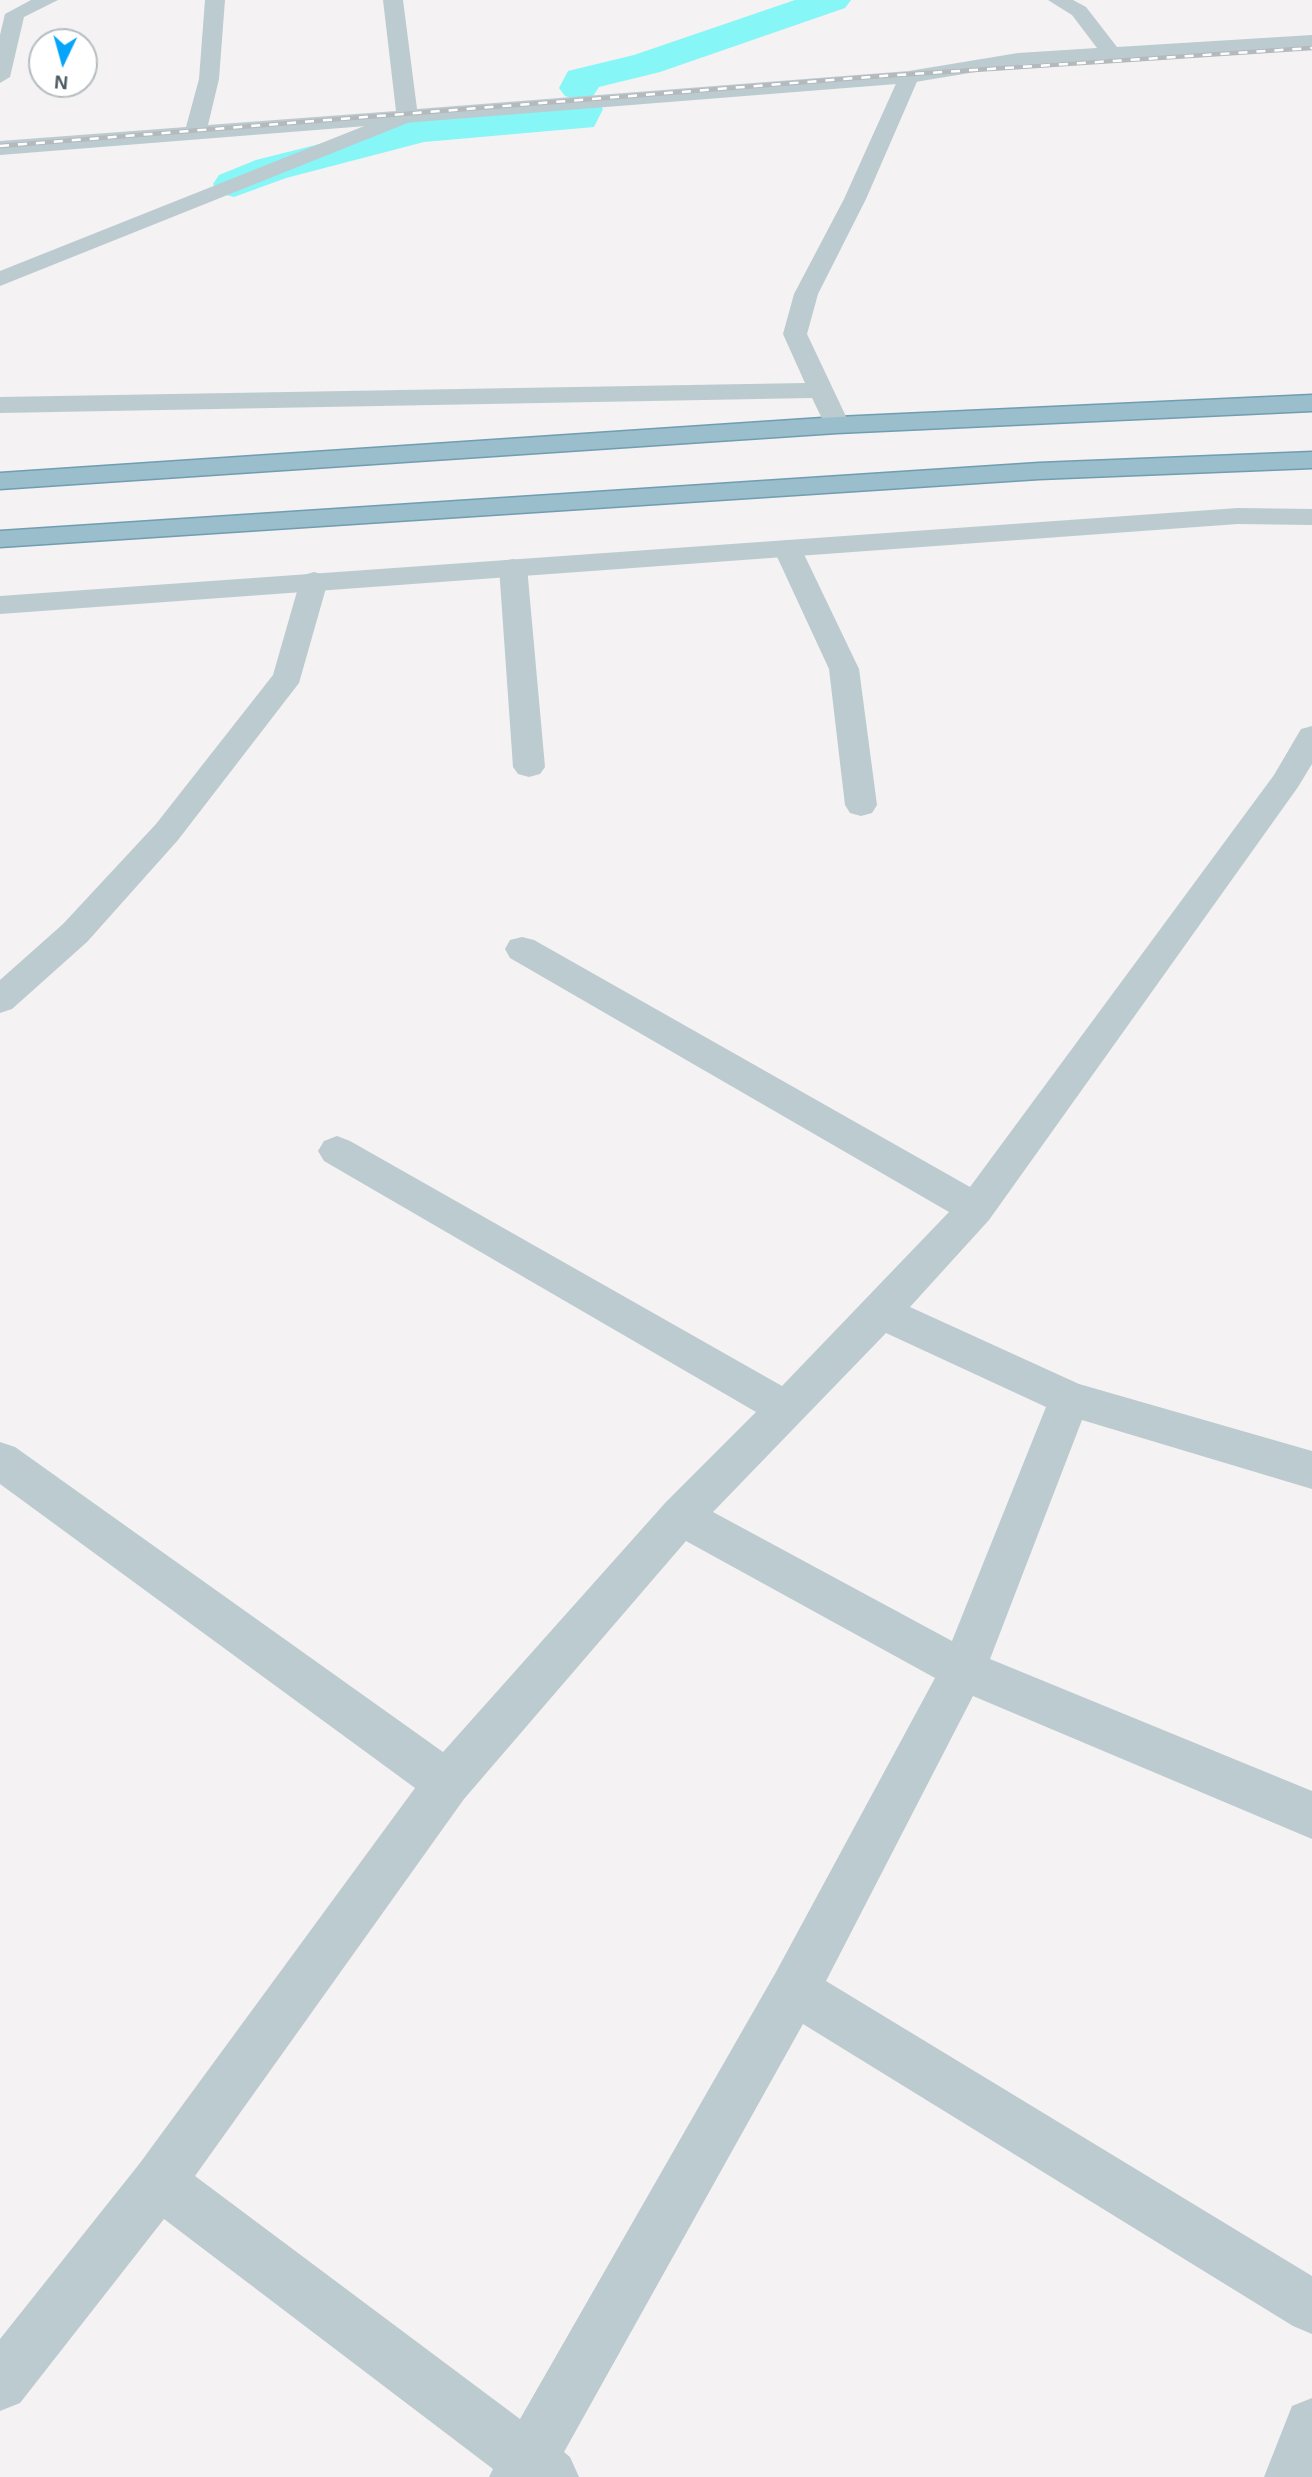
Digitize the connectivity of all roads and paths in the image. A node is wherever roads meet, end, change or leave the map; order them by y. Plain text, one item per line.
1 (48, 0) edge
2 (215, 0) edge
3 (393, 0) edge
4 (1058, 0) edge
5 (6, 24) edge
6 (1312, 41) edge
7 (1112, 54) junction
8 (0, 77) edge
9 (909, 77) junction
10 (406, 107) junction
11 (196, 132) junction
12 (0, 133) edge
13 (0, 148) edge
14 (0, 279) edge
15 (819, 390) junction
16 (1312, 403) edge
17 (0, 405) edge
18 (836, 425) junction
19 (1312, 460) edge
20 (0, 481) edge
21 (1312, 517) edge
22 (0, 538) edge
23 (787, 548) junction
24 (513, 567) junction
25 (314, 581) junction
26 (0, 605) edge
27 (1312, 736) edge
28 (529, 767) dead end
29 (1300, 784) edge
30 (861, 805) dead end
31 (522, 949) dead end
32 (0, 1000) edge
33 (337, 1151) dead end
34 (976, 1209) junction
35 (881, 1312) junction
36 (1070, 1399) junction
37 (786, 1409) junction
38 (0, 1460) edge
39 (1312, 1470) edge
40 (681, 1516) junction
41 (963, 1670) junction
42 (447, 1783) junction
43 (1312, 1815) edge
44 (794, 1990) junction
45 (159, 2182) junction
46 (1312, 2307) edge
47 (0, 2383) edge
48 (1312, 2426) edge
49 (532, 2471) edge
50 (1293, 2477) edge

1 - 5 street
2 - 11 street
3 - 10 street
4 - 7 street
5 - 8 street
6 - 7 street
7 - 9 street
9 - 10 street
9 - 15 street
10 - 11 street
10 - 12 street
10 - 14 street
11 - 13 street
15 - 17 street
15 - 18 street
16 - 18 highway
18 - 20 highway
19 - 22 highway
21 - 23 street
23 - 24 street
23 - 30 street
24 - 25 street
24 - 28 street
25 - 26 street
25 - 32 street
27 - 29 street
29 - 34 street
31 - 34 street
33 - 37 street
34 - 35 street
35 - 36 street
35 - 37 street
36 - 39 street
36 - 41 street
37 - 40 street
38 - 42 street
40 - 41 street
40 - 42 street
41 - 43 street
41 - 44 street
42 - 45 street
44 - 46 street
44 - 49 street
45 - 47 street
45 - 49 street
48 - 50 street

